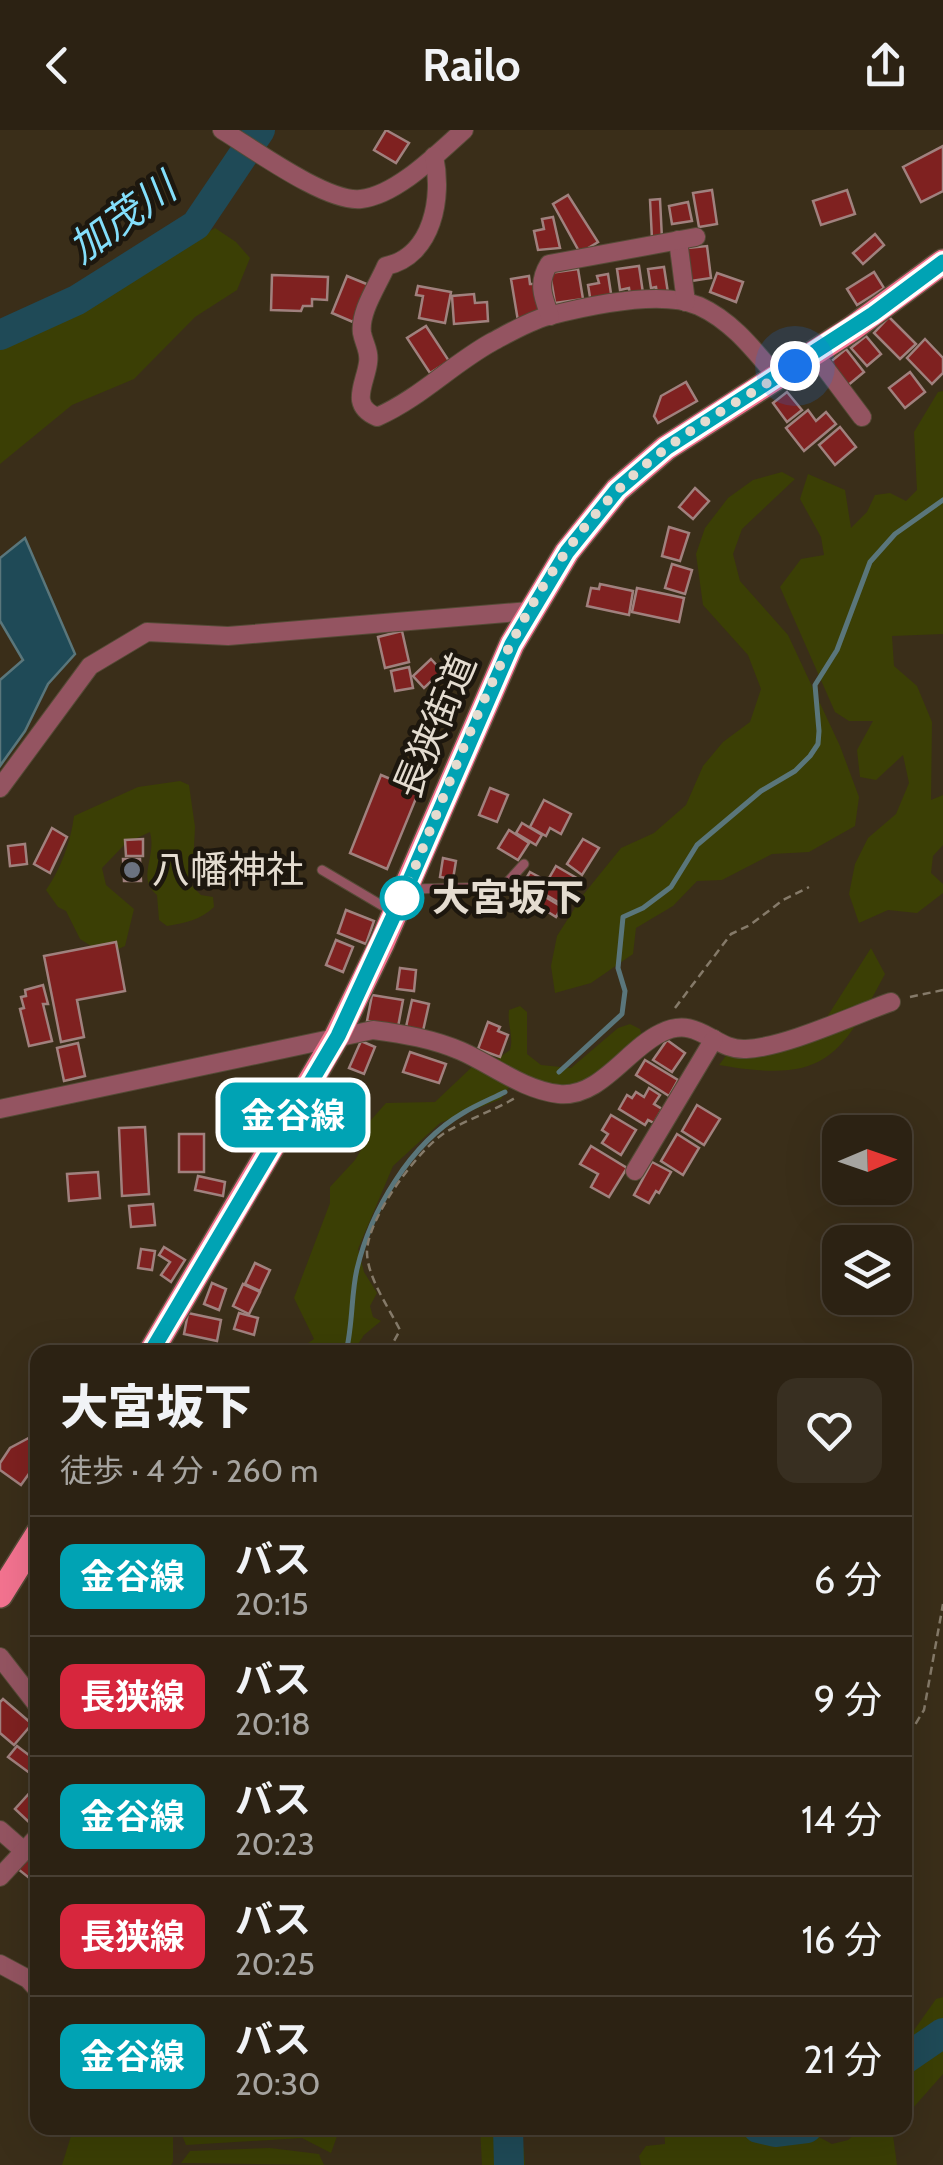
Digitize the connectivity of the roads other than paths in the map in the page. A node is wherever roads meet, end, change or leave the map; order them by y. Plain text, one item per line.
1 (222, 130) edge
2 (464, 130) edge
3 (434, 156) junction
4 (943, 262) edge
5 (686, 302) junction
6 (550, 316) junction
7 (814, 354) junction
8 (777, 377) junction
9 (862, 418) dead end
10 (530, 611) junction
11 (0, 788) edge
12 (524, 864) dead end
13 (322, 870) dead end
14 (406, 889) junction
15 (395, 913) junction
16 (891, 1002) road end
17 (338, 1036) junction
18 (714, 1039) junction
19 (0, 1109) edge
20 (634, 1171) dead end
21 (158, 1345) edge
22 (30, 1547) edge
23 (0, 1594) edge
24 (0, 1657) edge
25 (30, 1696) edge
26 (0, 1830) edge
27 (30, 1845) edge
28 (24, 1851) junction
29 (0, 1877) edge
30 (0, 1964) edge
31 (30, 1981) edge

1 - 3 street
2 - 3 street
3 - 6 street
4 - 7 main road, 長狭街道
5 - 6 street
5 - 6 street
5 - 8 street
7 - 8 main road, 長狭街道
7 - 9 street
8 - 10 main road, 長狭街道
10 - 11 street
10 - 14 main road, 長狭街道
12 - 14 lane
13 - 15 lane
14 - 15 main road, 長狭街道
15 - 17 main road, 長狭街道
16 - 18 street
17 - 18 street
17 - 19 street
17 - 21 main road, 長狭街道
18 - 20 street
22 - 23 main road
24 - 25 street
26 - 28 street
27 - 28 street
28 - 29 street
30 - 31 street

